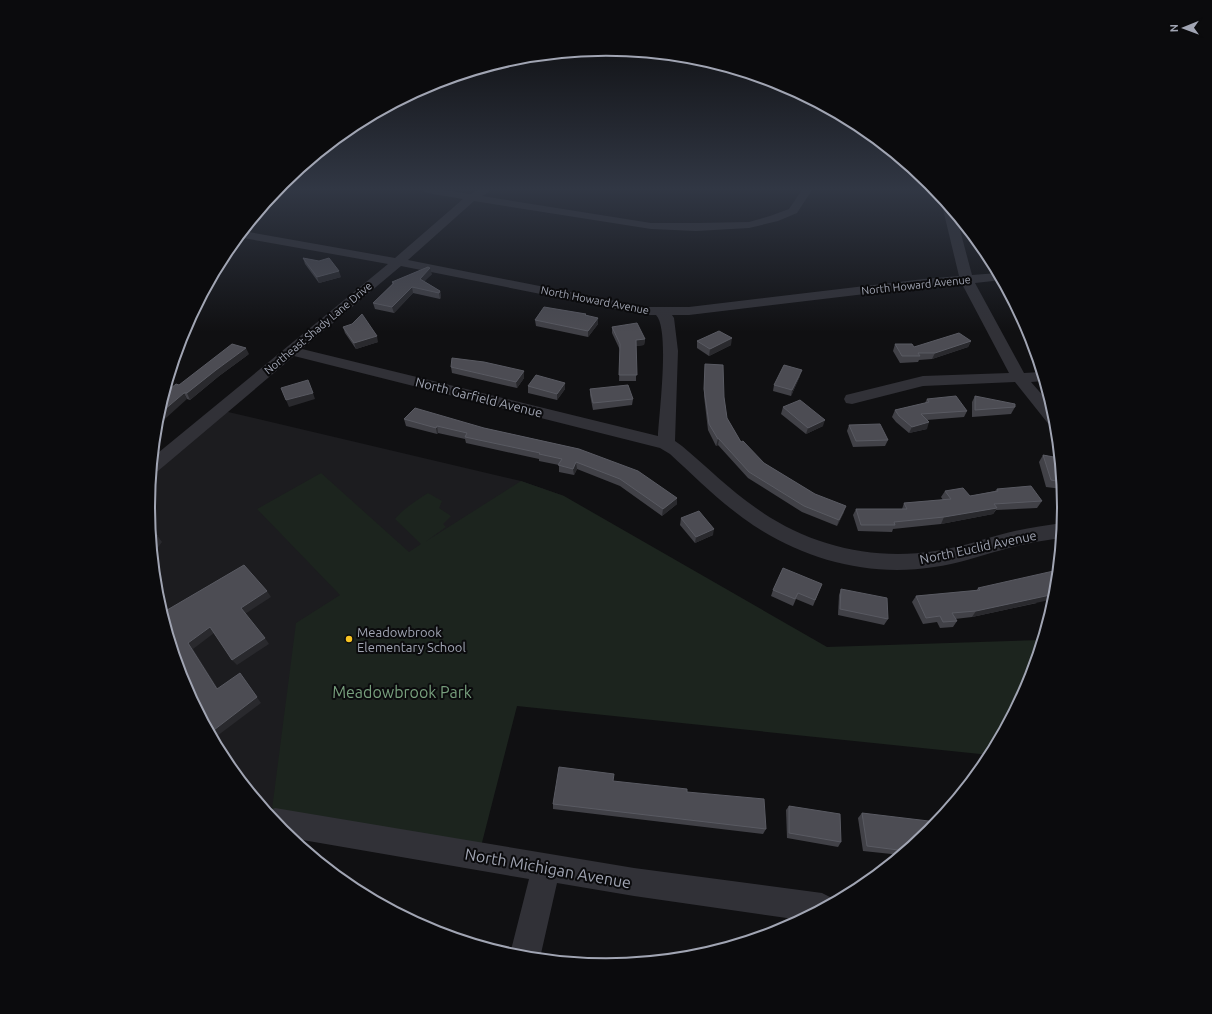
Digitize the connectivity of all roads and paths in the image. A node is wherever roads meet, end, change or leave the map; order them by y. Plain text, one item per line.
1 (260, 237) edge
2 (426, 237) edge
3 (956, 237) edge
4 (398, 262) junction
5 (995, 278) edge
6 (966, 279) junction
7 (661, 312) junction
8 (292, 351) junction
9 (1019, 377) junction
10 (1038, 377) edge
11 (852, 399) dead end
12 (1046, 410) edge
13 (666, 444) junction
14 (158, 462) edge
15 (1056, 531) edge
16 (285, 824) edge
17 (546, 867) junction
18 (813, 907) edge
19 (527, 950) edge

1 - 4 street, North Howard Avenue
2 - 4 street, Northeast Shady Lane Drive
3 - 6 street
4 - 7 street, North Howard Avenue
4 - 8 street, Northeast Shady Lane Drive
5 - 6 street, North Howard Avenue
6 - 7 street, North Howard Avenue
6 - 9 street
7 - 13 street
8 - 13 street, North Garfield Avenue
8 - 14 street, Northeast Shady Lane Drive
9 - 10 street
9 - 11 street
9 - 12 street
13 - 15 street, North Euclid Avenue
16 - 17 street, North Michigan Avenue
17 - 18 street, North Michigan Avenue
17 - 19 street

